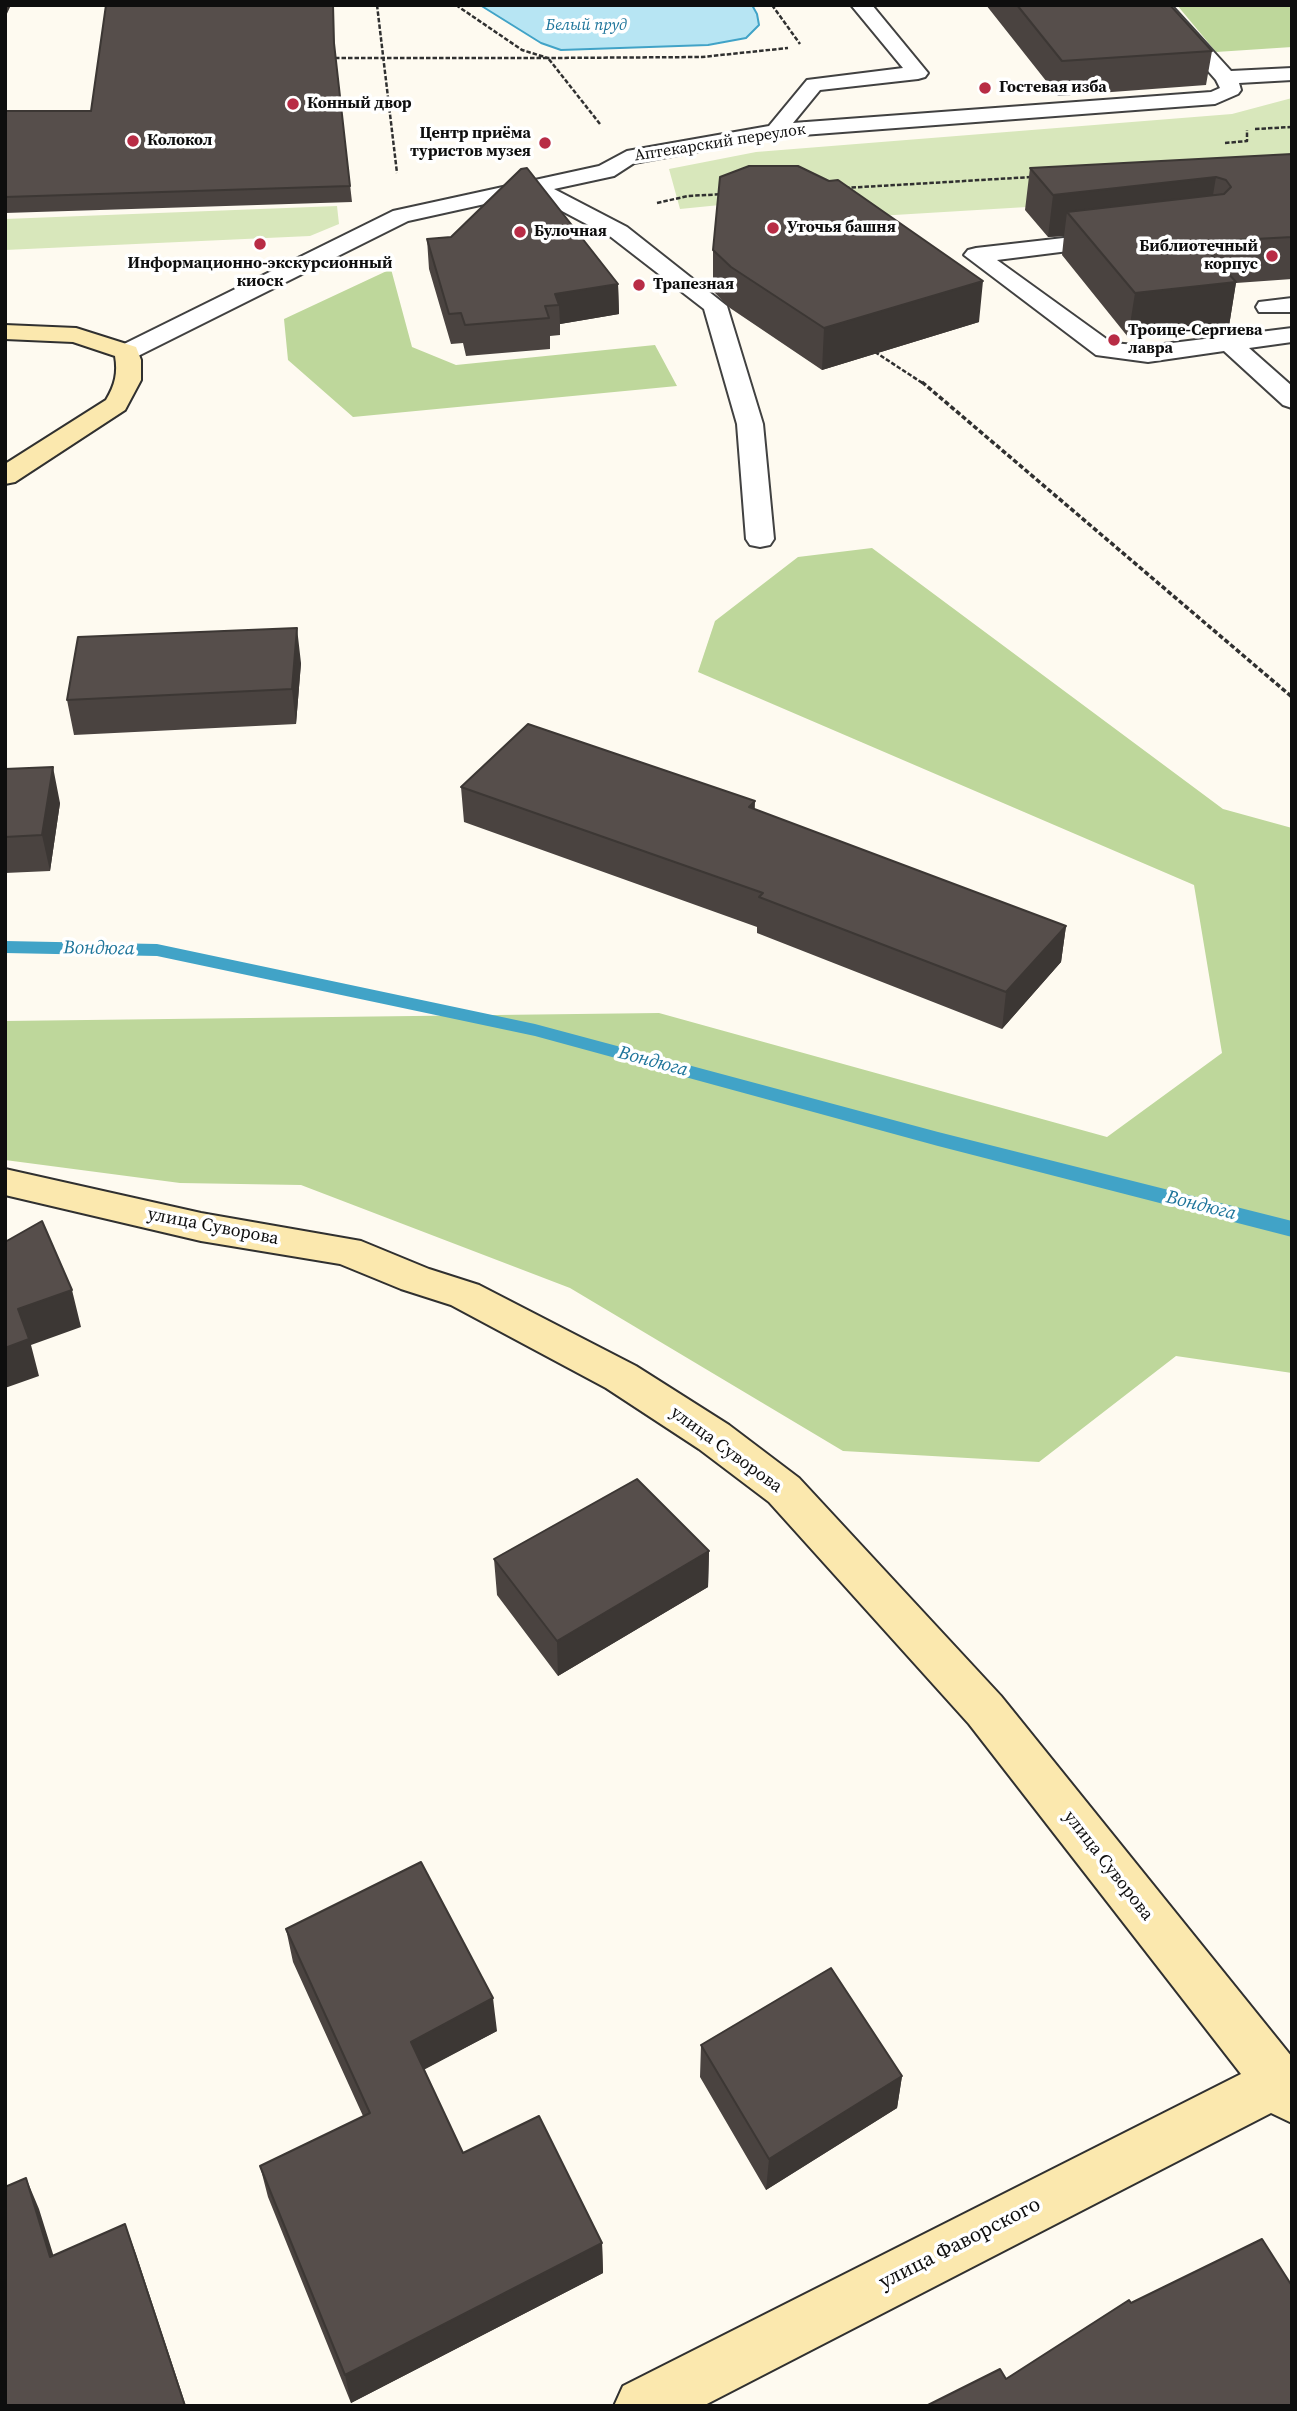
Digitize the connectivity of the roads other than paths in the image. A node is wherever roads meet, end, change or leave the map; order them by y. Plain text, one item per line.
1 (861, 5) edge
2 (1160, 5) edge
3 (1292, 74) edge
4 (1226, 87) junction
5 (776, 131) junction
6 (531, 186) junction
7 (1140, 237) edge
8 (1292, 305) edge
9 (5, 332) edge
10 (1292, 333) edge
11 (1229, 343) junction
12 (127, 352) junction
13 (1292, 400) edge
14 (5, 476) edge
15 (760, 539) dead end
16 (5, 1182) edge
17 (1285, 2090) edge
18 (643, 2406) edge

1 - 5 lane
2 - 4 lane
3 - 4 lane, Аптекарский переулок
4 - 5 lane, Аптекарский переулок
5 - 6 lane, Аптекарский переулок
6 - 12 lane, Аптекарский переулок
6 - 15 lane
7 - 11 lane
8 - 10 lane
9 - 12 main road
10 - 11 lane
11 - 13 lane
12 - 14 main road
16 - 17 main road, улица Суворова
17 - 18 main road, улица Фаворского

